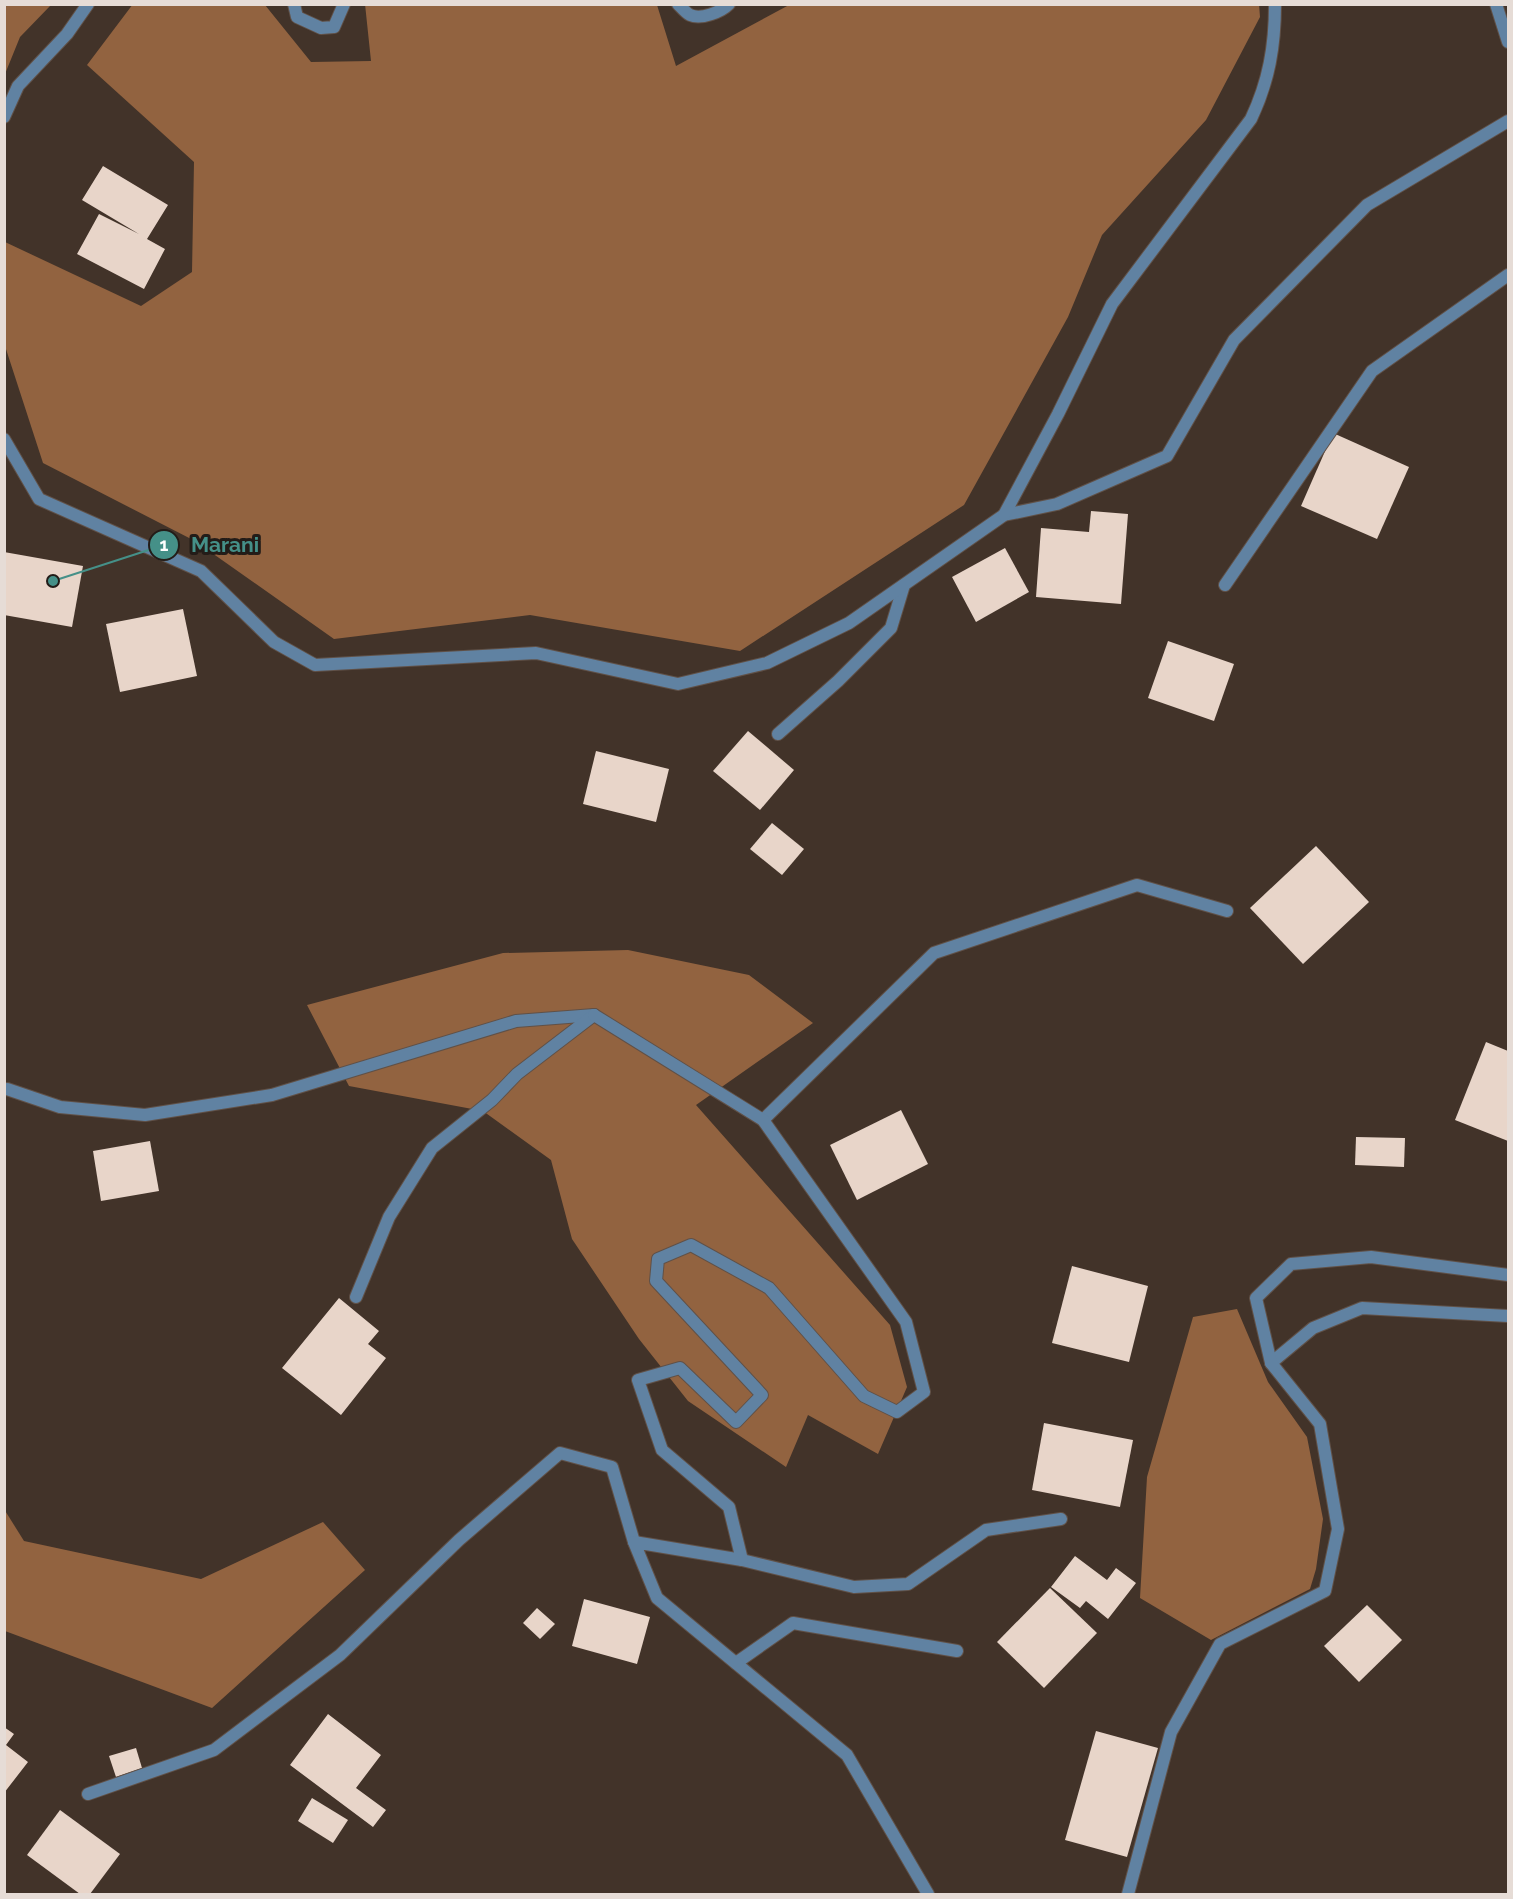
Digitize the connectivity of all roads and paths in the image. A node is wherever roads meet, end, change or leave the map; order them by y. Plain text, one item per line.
1 (88, 4) edge
2 (294, 4) edge
3 (344, 4) edge
4 (678, 4) edge
5 (729, 4) edge
6 (1275, 4) edge
7 (1496, 4) edge
8 (1509, 42) edge
9 (4, 117) edge
10 (1509, 121) edge
11 (1509, 274) edge
12 (4, 439) edge
13 (1004, 515) junction
14 (904, 585) junction
15 (1225, 585) dead end
16 (778, 734) dead end
17 (1227, 911) dead end
18 (594, 1015) junction
19 (7, 1089) dead end
20 (764, 1120) junction
21 (1509, 1275) edge
22 (356, 1297) dead end
23 (1509, 1316) edge
24 (1270, 1363) junction
25 (1061, 1519) dead end
26 (634, 1542) junction
27 (742, 1560) junction
28 (957, 1651) dead end
29 (736, 1663) junction
30 (88, 1794) dead end
31 (928, 1894) edge
32 (1128, 1894) edge

1 - 9 street
2 - 3 street
4 - 5 street
6 - 13 street
7 - 8 street
10 - 13 street
11 - 15 street
12 - 14 street
13 - 14 street
14 - 16 street
17 - 20 street
18 - 19 street
18 - 20 street
18 - 22 street
20 - 27 street
21 - 24 street
23 - 24 street
24 - 32 street
25 - 27 street
26 - 27 street
26 - 29 street
26 - 30 street
28 - 29 street
29 - 31 street

